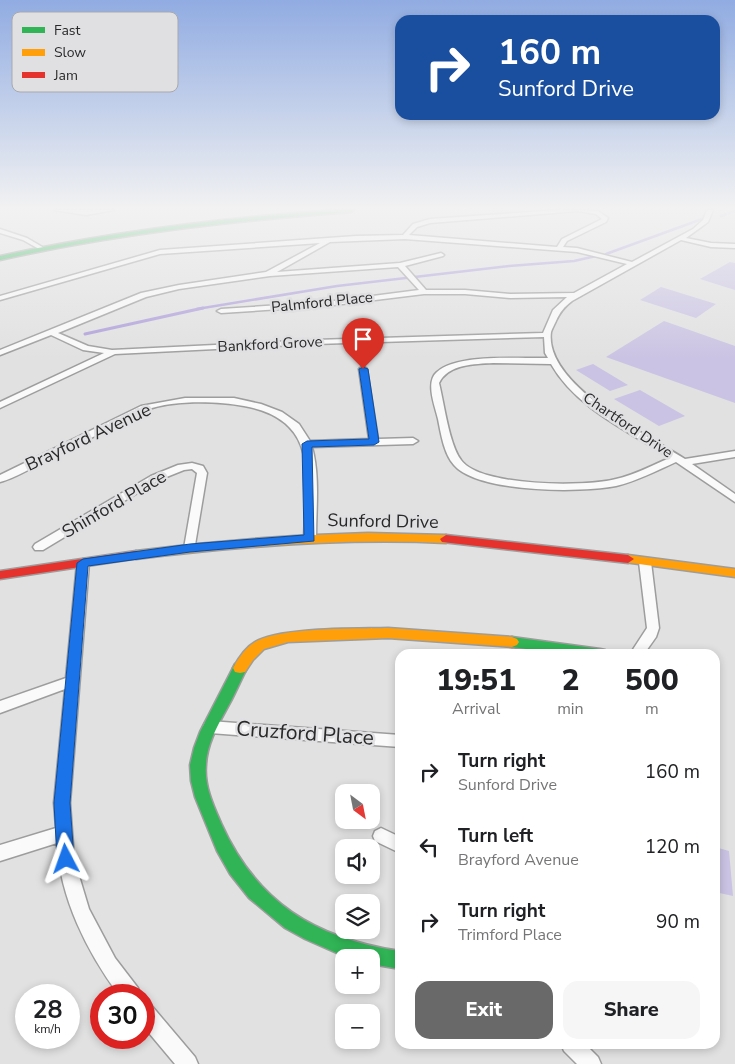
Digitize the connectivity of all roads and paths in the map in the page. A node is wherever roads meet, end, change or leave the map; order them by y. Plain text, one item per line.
1 (133, 260) edge
2 (294, 260) edge
3 (422, 260) edge
4 (620, 260) edge
5 (642, 260) edge
6 (634, 264) junction
7 (400, 265) junction
8 (268, 274) junction
9 (424, 292) junction
10 (578, 295) junction
11 (0, 298) edge
12 (221, 311) dead end
13 (52, 333) junction
14 (546, 335) junction
15 (113, 352) junction
16 (0, 353) edge
17 (552, 361) junction
18 (363, 369) dead end
19 (0, 405) edge
20 (413, 441) dead end
21 (374, 442) junction
22 (307, 444) junction
23 (735, 454) edge
24 (680, 460) junction
25 (0, 479) edge
26 (735, 499) edge
27 (310, 538) junction
28 (39, 547) dead end
29 (190, 548) junction
30 (645, 562) junction
31 (83, 563) junction
32 (735, 573) edge
33 (0, 575) edge
34 (560, 649) edge
35 (640, 649) edge
36 (72, 681) junction
37 (0, 706) edge
38 (210, 726) junction
39 (395, 741) edge
40 (64, 833) junction
41 (381, 836) dead end
42 (395, 842) edge
43 (0, 853) edge
44 (395, 960) edge
45 (123, 984) edge
46 (155, 1025) edge
47 (576, 1049) edge
48 (188, 1064) edge
49 (591, 1064) edge

1 - 11 street
2 - 8 street
3 - 7 street, Palmford Place
4 - 6 street
5 - 6 street
6 - 10 street
7 - 8 street, Palmford Place
7 - 9 street
8 - 13 street
9 - 10 street, Palmford Place
9 - 12 street, Palmford Place
10 - 14 street
13 - 15 street, Bankford Grove
13 - 16 street
14 - 15 street, Bankford Grove
14 - 17 street, Chartford Drive
15 - 19 street, Bankford Grove
17 - 24 street, Chartford Drive
17 - 24 street
18 - 21 street
20 - 21 street
21 - 22 street
22 - 25 street, Brayford Avenue
22 - 27 street
23 - 24 street
24 - 26 street, Chartford Drive
27 - 29 street, Sunford Drive
27 - 30 street, Sunford Drive
28 - 29 street, Shinford Place
29 - 31 street, Sunford Drive
30 - 32 street, Sunford Drive
30 - 35 street
31 - 33 street, Sunford Drive
31 - 36 street
34 - 38 street
36 - 37 street
36 - 40 street
38 - 39 street, Cruzford Place
38 - 44 street
40 - 43 street
40 - 45 street
41 - 42 street
46 - 48 street
47 - 49 street

